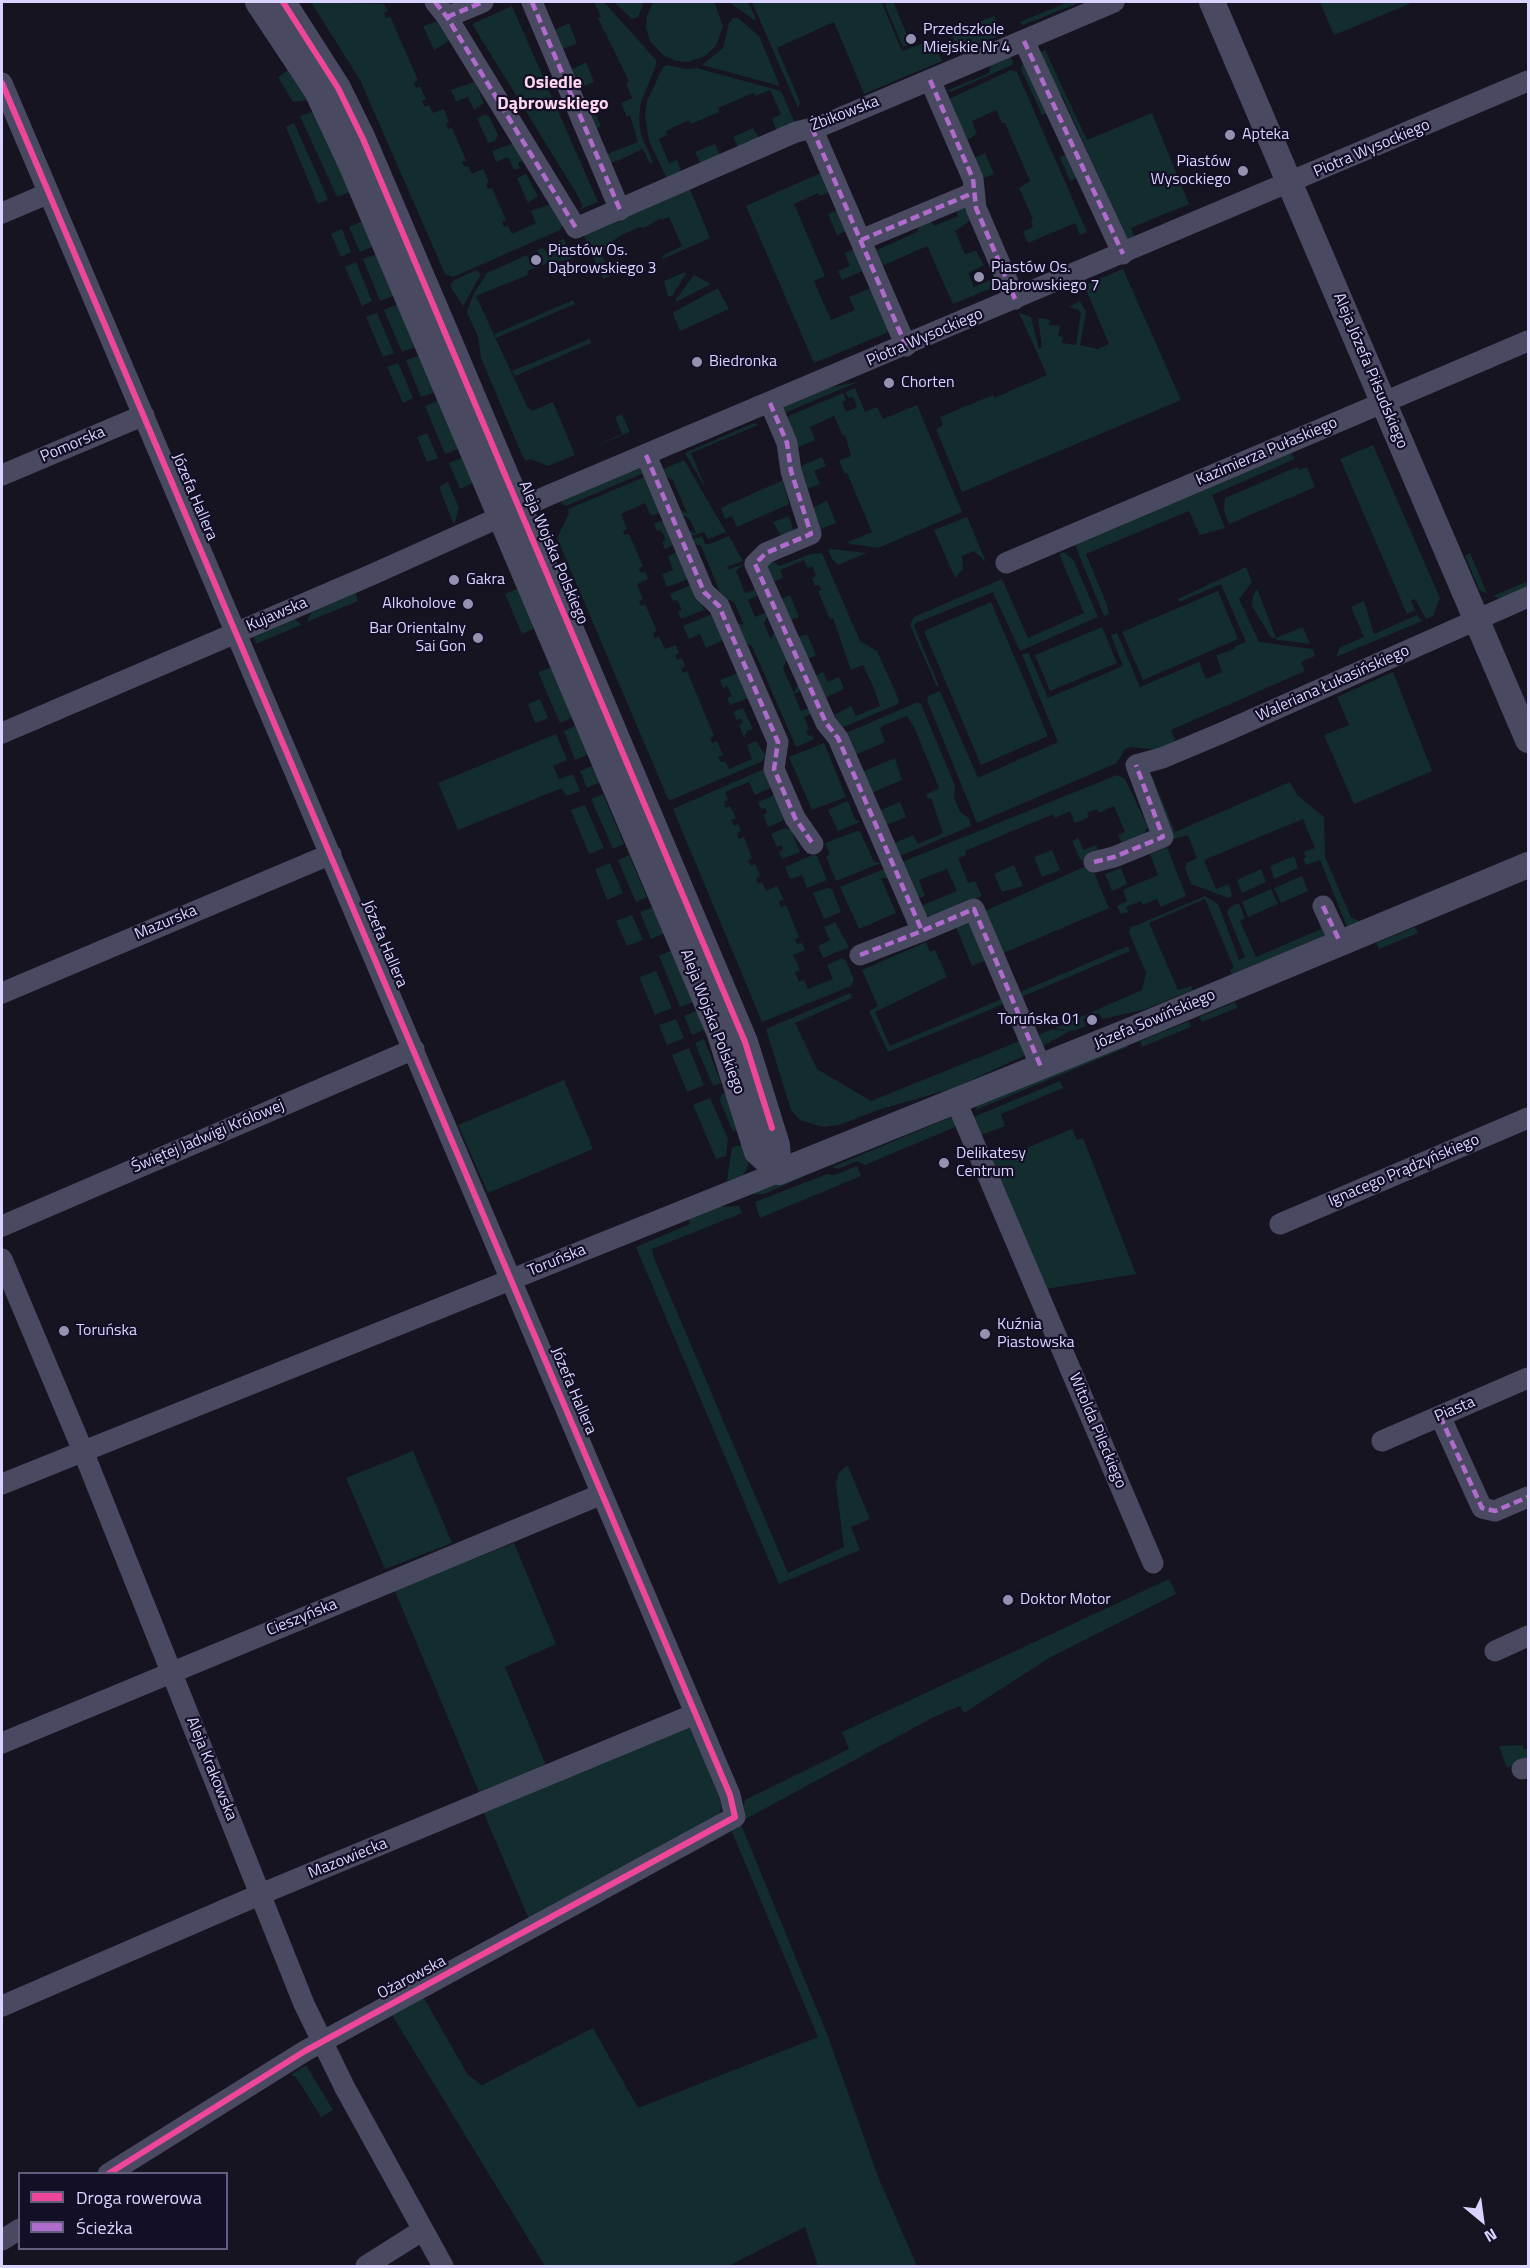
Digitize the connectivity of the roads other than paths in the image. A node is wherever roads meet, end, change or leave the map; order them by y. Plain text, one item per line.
1 (258, 2) edge
2 (283, 2) edge
3 (483, 2) edge
4 (532, 2) edge
5 (1114, 2) edge
6 (1212, 2) edge
7 (441, 9) edge
8 (1024, 40) junction
9 (930, 80) junction
10 (1528, 81) edge
11 (2, 83) edge
12 (812, 128) junction
13 (1290, 184) junction
14 (49, 193) junction
15 (973, 193) junction
16 (620, 210) junction
17 (2, 213) edge
18 (861, 240) junction
19 (1123, 254) junction
20 (1015, 299) junction
21 (1528, 340) edge
22 (906, 346) junction
23 (1384, 402) junction
24 (770, 403) junction
25 (144, 415) junction
26 (646, 455) junction
27 (2, 475) edge
28 (510, 513) junction
29 (1006, 562) dead end
30 (1528, 597) edge
31 (1477, 620) junction
32 (237, 632) junction
33 (2, 733) edge
34 (1528, 740) edge
35 (813, 844) dead end
36 (332, 854) junction
37 (1094, 862) dead end
38 (1528, 865) edge
39 (1323, 906) dead end
40 (922, 930) junction
41 (1340, 942) junction
42 (860, 955) dead end
43 (2, 993) edge
44 (414, 1049) junction
45 (1041, 1067) junction
46 (956, 1101) junction
47 (1528, 1118) edge
48 (779, 1172) junction
49 (1280, 1224) dead end
50 (2, 1226) edge
51 (2, 1259) edge
52 (512, 1279) junction
53 (1528, 1378) edge
54 (1440, 1416) junction
55 (1382, 1442) dead end
56 (83, 1451) junction
57 (2, 1484) edge
58 (602, 1494) junction
59 (1528, 1497) edge
60 (1153, 1563) dead end
61 (1528, 1636) edge
62 (1495, 1650) dead end
63 (172, 1671) junction
64 (696, 1714) junction
65 (2, 1743) edge
66 (735, 1817) joint
67 (261, 1894) junction
68 (2, 2006) edge
69 (321, 2043) junction
70 (111, 2172) edge
71 (18, 2230) edge
72 (423, 2230) junction
73 (2, 2240) edge
74 (366, 2266) edge
75 (443, 2266) edge

1 - 28 street, Aleja Wojska Polskiego
2 - 28 street, Aleja Wojska Polskiego
3 - 7 street
4 - 16 street
5 - 8 street, Żbikowska
6 - 13 street, Aleja Józefa Piłsudskiego
7 - 16 street, Żbikowska
8 - 9 street, Żbikowska
8 - 19 street
9 - 12 street, Żbikowska
9 - 15 street
10 - 13 street, Piotra Wysockiego
11 - 14 street, Józefa Hallera
12 - 16 street, Żbikowska
12 - 18 street
13 - 19 street, Piotra Wysockiego
13 - 23 street, Aleja Józefa Piłsudskiego
14 - 17 street
14 - 25 street, Józefa Hallera
15 - 18 street
15 - 20 street
18 - 22 street
19 - 20 street, Piotra Wysockiego
20 - 22 street, Piotra Wysockiego
21 - 23 street, Kazimierza Pułaskiego
22 - 24 street, Piotra Wysockiego
23 - 29 street, Kazimierza Pułaskiego
23 - 31 street, Aleja Józefa Piłsudskiego
24 - 26 street, Piotra Wysockiego
24 - 40 street
25 - 27 street, Pomorska
25 - 32 street, Józefa Hallera
26 - 28 street, Piotra Wysockiego
26 - 35 street
28 - 32 street, Kujawska
28 - 48 street, Aleja Wojska Polskiego
30 - 31 street, Waleriana Łukasińskiego
31 - 34 street, Aleja Józefa Piłsudskiego
31 - 37 street, Waleriana Łukasińskiego
32 - 33 street, Kujawska
32 - 36 street, Józefa Hallera
36 - 43 street, Mazurska
36 - 44 street, Józefa Hallera
38 - 41 street, Józefa Sowińskiego
39 - 41 street
40 - 42 street
40 - 45 street
41 - 45 street, Józefa Sowińskiego
44 - 50 street, Świętej Jadwigi Królowej
44 - 52 street, Józefa Hallera
45 - 46 street, Józefa Sowińskiego
46 - 48 street, Józefa Sowińskiego
46 - 60 street, Witolda Pileckiego
47 - 49 street, Ignacego Prądzyńskiego
48 - 52 street, Toruńska
51 - 56 street, Aleja Krakowska
52 - 56 street, Toruńska
52 - 58 street, Józefa Hallera
53 - 54 street, Piasta
54 - 55 street, Piasta
54 - 59 street
56 - 57 street, Toruńska
56 - 63 street, Aleja Krakowska
58 - 63 street, Cieszyńska
58 - 64 street, Józefa Hallera
61 - 62 street
63 - 65 street, Cieszyńska
63 - 67 street, Aleja Krakowska
64 - 66 street, Józefa Hallera
64 - 67 street, Mazowiecka
66 - 69 street, Ożarowska
67 - 68 street, Mazowiecka
67 - 69 street, Aleja Krakowska
69 - 70 street, Ożarowska
69 - 72 street, Aleja Krakowska
71 - 73 street
72 - 74 street
72 - 75 street, Aleja Krakowska

